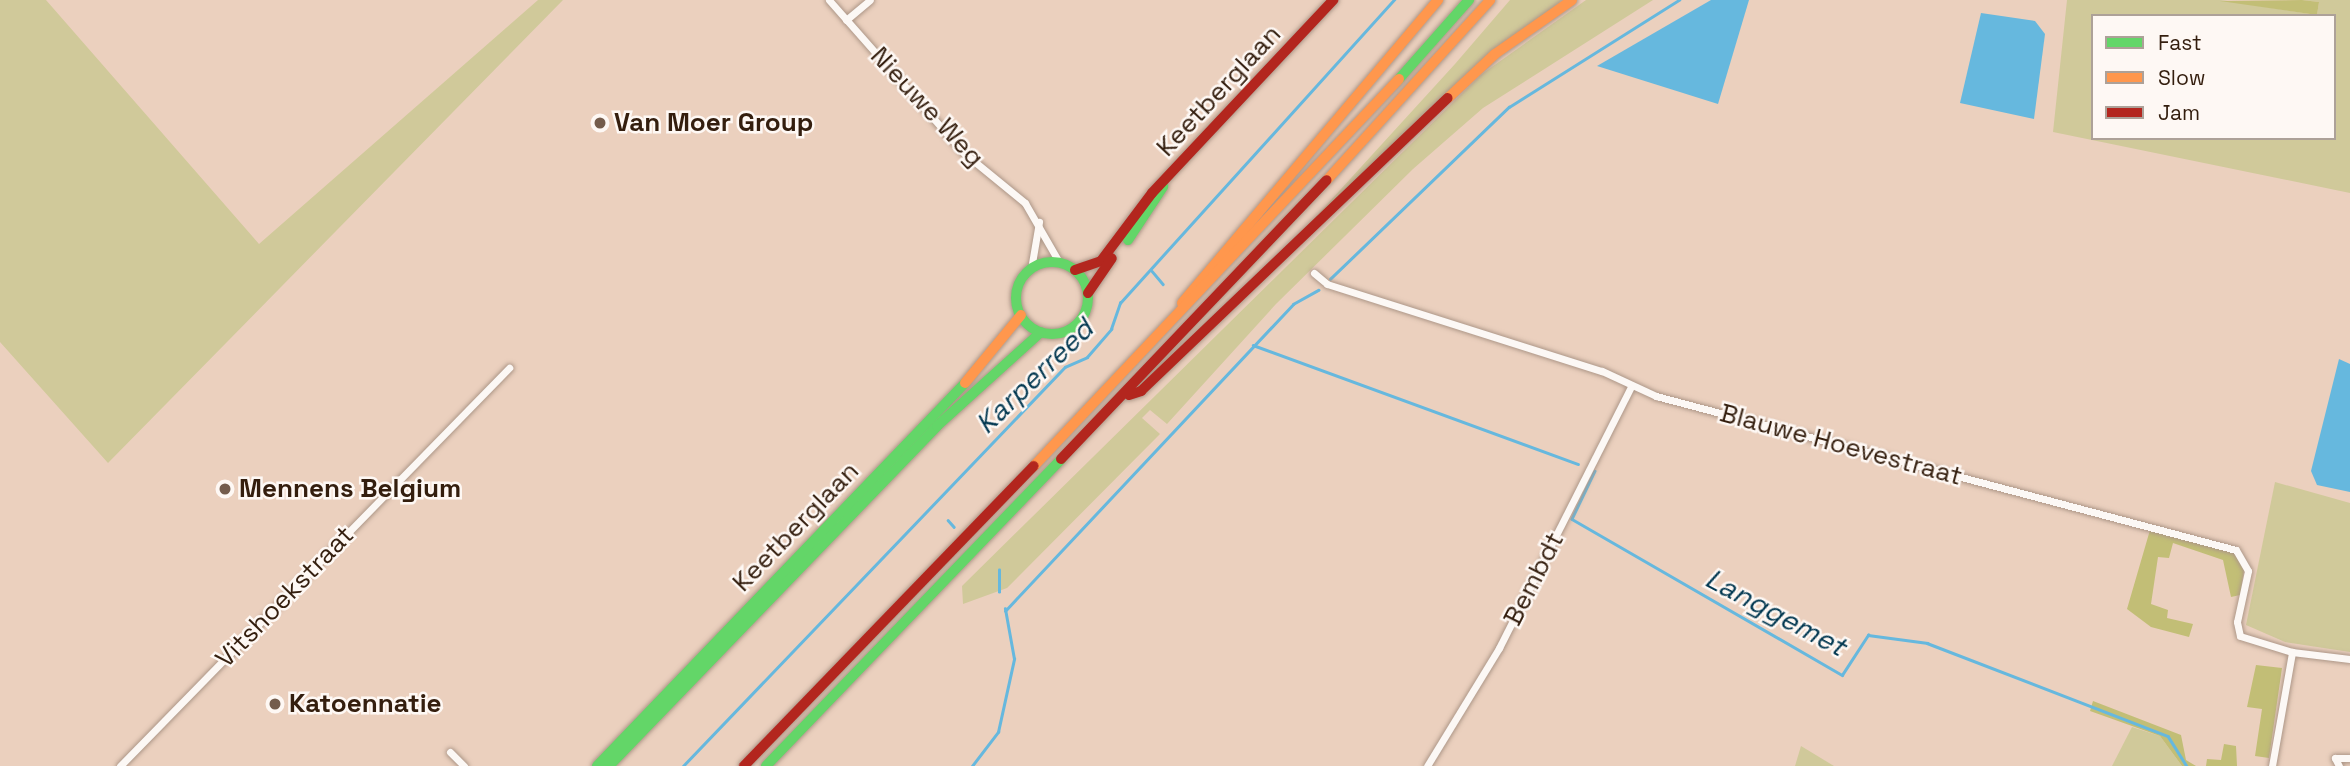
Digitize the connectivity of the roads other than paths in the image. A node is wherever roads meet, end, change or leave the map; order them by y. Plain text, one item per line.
1 (829, 0) edge
2 (870, 0) edge
3 (1320, 0) edge
4 (1333, 0) edge
5 (1438, 0) edge
6 (1469, 0) edge
7 (1490, 0) edge
8 (1572, 0) edge
9 (1316, 19) junction
10 (846, 20) junction
11 (1167, 182) junction
12 (1039, 221) junction
13 (1059, 262) junction
14 (1031, 269) junction
15 (1075, 270) junction
16 (1314, 273) dead end
17 (1088, 295) junction
18 (1021, 315) junction
19 (1174, 319) junction
20 (1041, 332) junction
21 (509, 368) dead end
22 (1631, 387) junction
23 (1121, 398) junction
24 (2292, 653) junction
25 (2350, 659) edge
26 (450, 752) dead end
27 (2350, 758) edge
28 (120, 766) edge
29 (464, 766) edge
30 (597, 766) edge
31 (609, 766) edge
32 (744, 766) edge
33 (766, 766) edge
34 (1427, 766) edge
35 (2272, 766) edge
36 (2339, 766) edge

1 - 10 street, Nieuwe Weg
2 - 10 street
3 - 9 street
4 - 9 main road, Keetberglaan
5 - 19 main road
6 - 19 main road
7 - 23 main road
8 - 23 main road
9 - 11 main road, Keetberglaan
10 - 12 street, Nieuwe Weg
11 - 15 main road, Keetberglaan
11 - 17 main road, Keetberglaan
12 - 13 street, Nieuwe Weg
12 - 14 street
13 - 14 main road
13 - 15 main road
14 - 18 main road
15 - 17 main road
16 - 22 street, Blauwe Hoevestraat
17 - 20 main road
18 - 20 main road
18 - 30 main road, Keetberglaan
19 - 32 main road
20 - 31 main road, Keetberglaan
21 - 28 street, Vitshoekstraat
22 - 24 street, Blauwe Hoevestraat
22 - 34 street, Bembdt
23 - 33 main road
24 - 25 street
24 - 35 street
26 - 29 street
27 - 36 street

